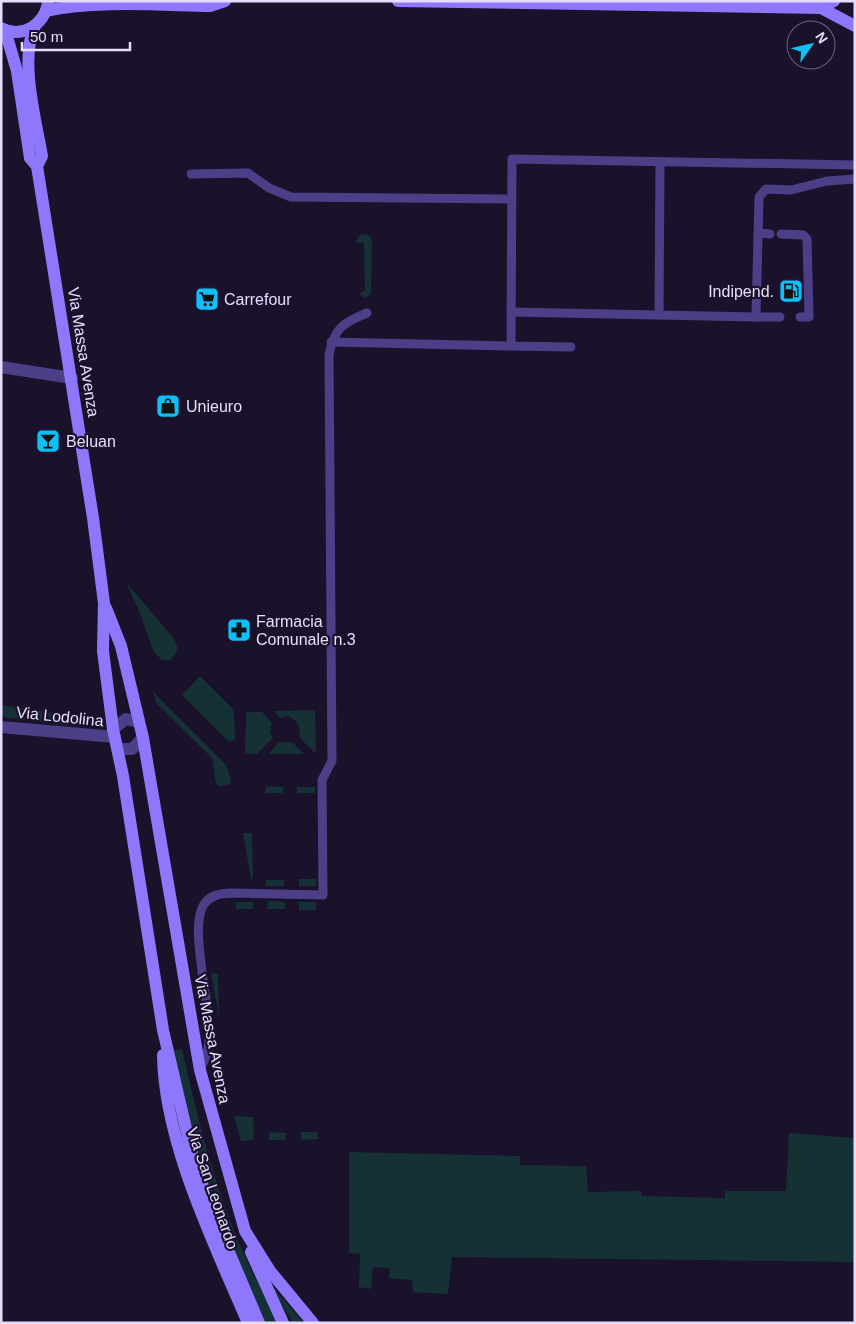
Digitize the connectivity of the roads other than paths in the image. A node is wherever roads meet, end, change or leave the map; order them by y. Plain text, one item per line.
1 (225, 1) edge
2 (398, 1) edge
3 (834, 1) edge
4 (47, 6) edge
5 (821, 8) junction
6 (35, 26) junction
7 (855, 26) edge
8 (3, 29) edge
9 (660, 162) junction
10 (855, 165) edge
11 (37, 166) junction
12 (191, 174) dead end
13 (855, 179) edge
14 (512, 199) junction
15 (758, 233) junction
16 (770, 234) dead end
17 (781, 234) dead end
18 (511, 312) junction
19 (367, 313) dead end
20 (659, 315) junction
21 (756, 317) junction
22 (780, 317) dead end
23 (800, 317) dead end
24 (332, 342) junction
25 (511, 346) junction
26 (571, 347) dead end
27 (1, 367) edge
28 (72, 378) junction
29 (104, 603) junction
30 (139, 722) junction
31 (1, 727) edge
32 (115, 738) junction
33 (143, 738) junction
34 (163, 1030) junction
35 (200, 1070) junction
36 (245, 1231) junction
37 (248, 1323) edge
38 (259, 1323) edge
39 (283, 1323) edge
40 (313, 1323) edge

1 - 4 main road
2 - 5 main road
3 - 5 main road
4 - 6 main road, Via Massa Avenza
5 - 7 main road
6 - 8 main road, Via Massa Avenza
6 - 11 main road, Via Massa Avenza
8 - 11 main road, Via Massa Avenza
9 - 10 lane
9 - 14 lane
9 - 20 lane
11 - 28 main road, Via Massa Avenza
12 - 14 lane
13 - 15 lane
14 - 18 lane
15 - 16 lane
15 - 21 lane
17 - 23 lane
18 - 20 lane
18 - 25 lane
19 - 24 lane
20 - 21 lane
21 - 22 lane
24 - 25 lane
24 - 35 lane
25 - 26 lane
27 - 28 street
28 - 29 main road, Via Massa Avenza
29 - 30 main road, Via Massa Avenza
29 - 32 main road, Via Massa Avenza
30 - 32 street
30 - 33 main road, Via Massa Avenza
31 - 32 street, Via Lodolina
32 - 33 street
32 - 34 main road, Via Massa Avenza
33 - 35 main road, Via Massa Avenza
34 - 37 main road, Via San Leonardo
34 - 38 main road, Via Massa Avenza
35 - 36 main road, Via Massa Avenza
36 - 39 main road, Via San Leonardo
36 - 40 main road, Via Massa Avenza

